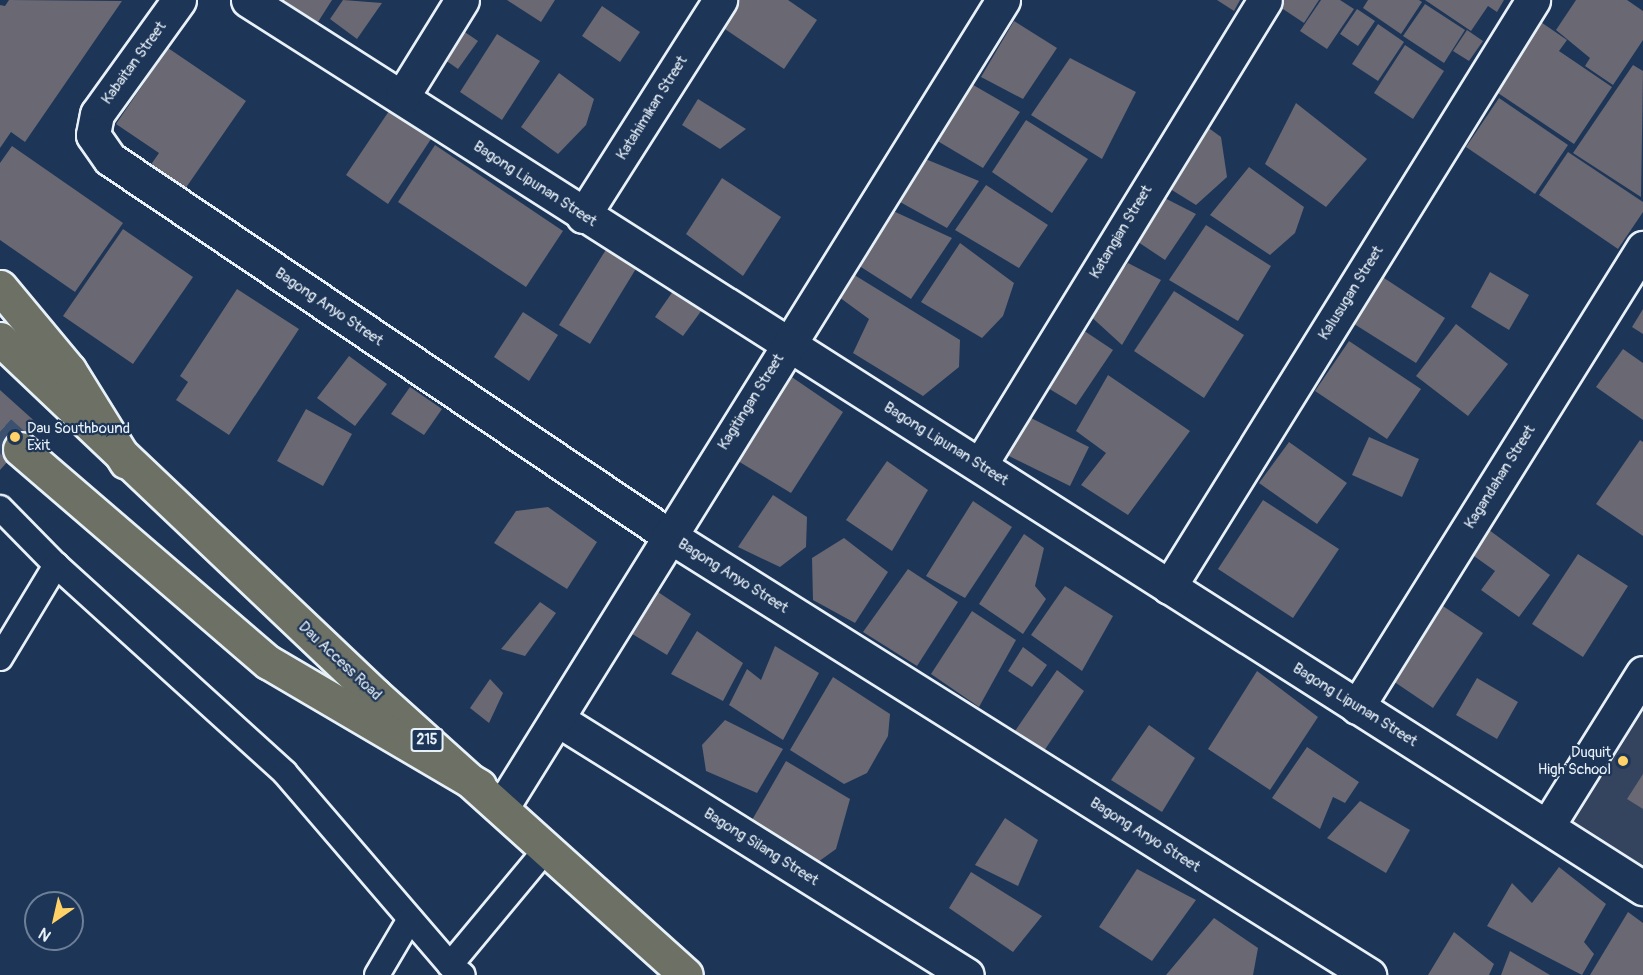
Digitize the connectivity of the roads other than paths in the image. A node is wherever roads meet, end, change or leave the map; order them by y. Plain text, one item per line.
1 (179, 0) edge
2 (248, 0) edge
3 (462, 0) edge
4 (720, 0) edge
5 (1003, 0) edge
6 (1265, 0) edge
7 (1533, 0) edge
8 (402, 97) junction
9 (110, 159) joint
10 (583, 216) junction
11 (1643, 248) edge
12 (0, 287) edge
13 (0, 339) edge
14 (786, 345) junction
15 (20, 449) tunnel mouth
16 (126, 462) junction
17 (980, 465) junction
18 (0, 508) edge
19 (668, 535) junction
20 (56, 565) junction
21 (1169, 587) junction
22 (0, 658) edge
23 (1643, 673) edge
24 (1358, 707) junction
25 (557, 719) junction
26 (490, 796) junction
27 (1548, 825) junction
28 (547, 848) junction
29 (1643, 888) edge
30 (410, 919) junction
31 (456, 970) edge
32 (377, 975) edge
33 (686, 975) edge
34 (966, 975) edge
35 (1369, 975) edge

1 - 9 street, Kabaitan Street
2 - 8 street, Bagong Lipunan Street
3 - 8 street
4 - 10 street, Katahimikan Street
5 - 14 street, Kagitingan Street
6 - 17 street, Katangian Street
7 - 21 street, Kalusugan Street
8 - 10 street, Bagong Lipunan Street
9 - 19 street, Bagong Anyo Street
10 - 14 street, Bagong Lipunan Street
11 - 24 street, Kagandahan Street
12 - 16 main road
13 - 16 main road, Dau Access Road
14 - 17 street, Bagong Lipunan Street
14 - 19 street, Kagitingan Street
15 - 26 main road
16 - 26 main road, Dau Access Road / 215
17 - 21 street, Bagong Lipunan Street
18 - 20 lane
19 - 25 street, Kagitingan Street
19 - 35 street, Bagong Anyo Street
20 - 22 lane
20 - 30 lane
21 - 24 street, Bagong Lipunan Street
23 - 27 street
24 - 27 street, Bagong Lipunan Street
25 - 26 street, Kagitingan Street
25 - 34 street, Bagong Silang Street
26 - 28 main road, Dau Access Road / 215
27 - 29 street, Bagong Lipunan Street
28 - 31 lane
28 - 33 main road, Dau Access Road / 215
30 - 31 lane
30 - 32 lane

